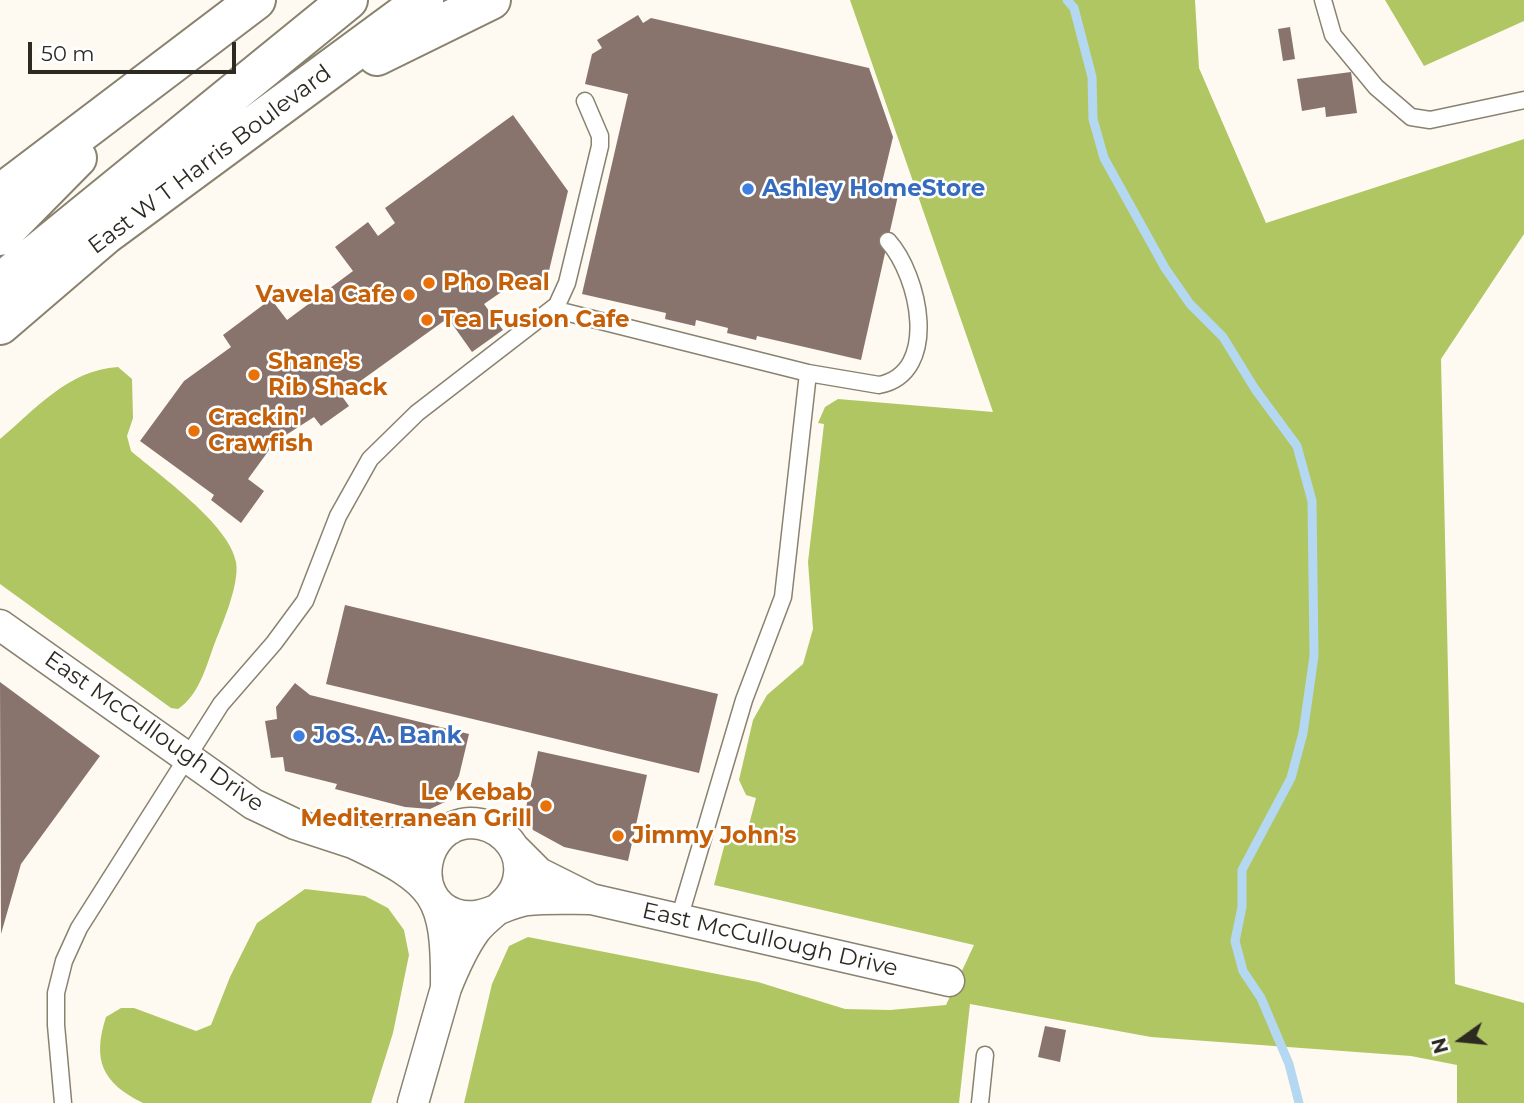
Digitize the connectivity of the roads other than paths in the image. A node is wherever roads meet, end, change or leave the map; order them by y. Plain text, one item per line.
1 (256, 0) edge
2 (348, 0) edge
3 (424, 0) edge
4 (491, 0) edge
5 (1323, 0) edge
6 (314, 82) junction
7 (128, 97) junction
8 (1524, 100) edge
9 (585, 101) dead end
10 (0, 194) edge
11 (0, 236) edge
12 (888, 241) dead end
13 (0, 284) edge
14 (553, 309) junction
15 (0, 325) edge
16 (808, 373) junction
17 (0, 625) edge
18 (185, 758) junction
19 (450, 829) junction
20 (353, 843) junction
21 (513, 846) junction
22 (433, 896) junction
23 (590, 899) junction
24 (499, 909) junction
25 (679, 919) junction
26 (949, 981) dead end
27 (446, 988) junction
28 (985, 1055) dead end
29 (63, 1103) edge
30 (413, 1103) edge
31 (980, 1103) edge

1 - 7 main road
2 - 13 main road
3 - 6 main road, East W T Harris Boulevard
4 - 6 main road
5 - 8 lane
6 - 15 main road, East W T Harris Boulevard
7 - 10 main road
7 - 11 main road
9 - 14 lane
12 - 16 lane
14 - 16 lane
14 - 18 lane
16 - 25 lane
17 - 18 street, East McCullough Drive
18 - 20 street, East McCullough Drive
18 - 29 lane
19 - 20 street, East McCullough Drive
19 - 21 street, East McCullough Drive
19 - 22 street
20 - 22 street, East McCullough Drive
21 - 23 street, East McCullough Drive
21 - 24 street
22 - 24 street, East McCullough Drive
22 - 27 street
23 - 24 street, East McCullough Drive
23 - 25 street, East McCullough Drive
24 - 27 street
25 - 26 street, East McCullough Drive
27 - 30 street
28 - 31 lane

